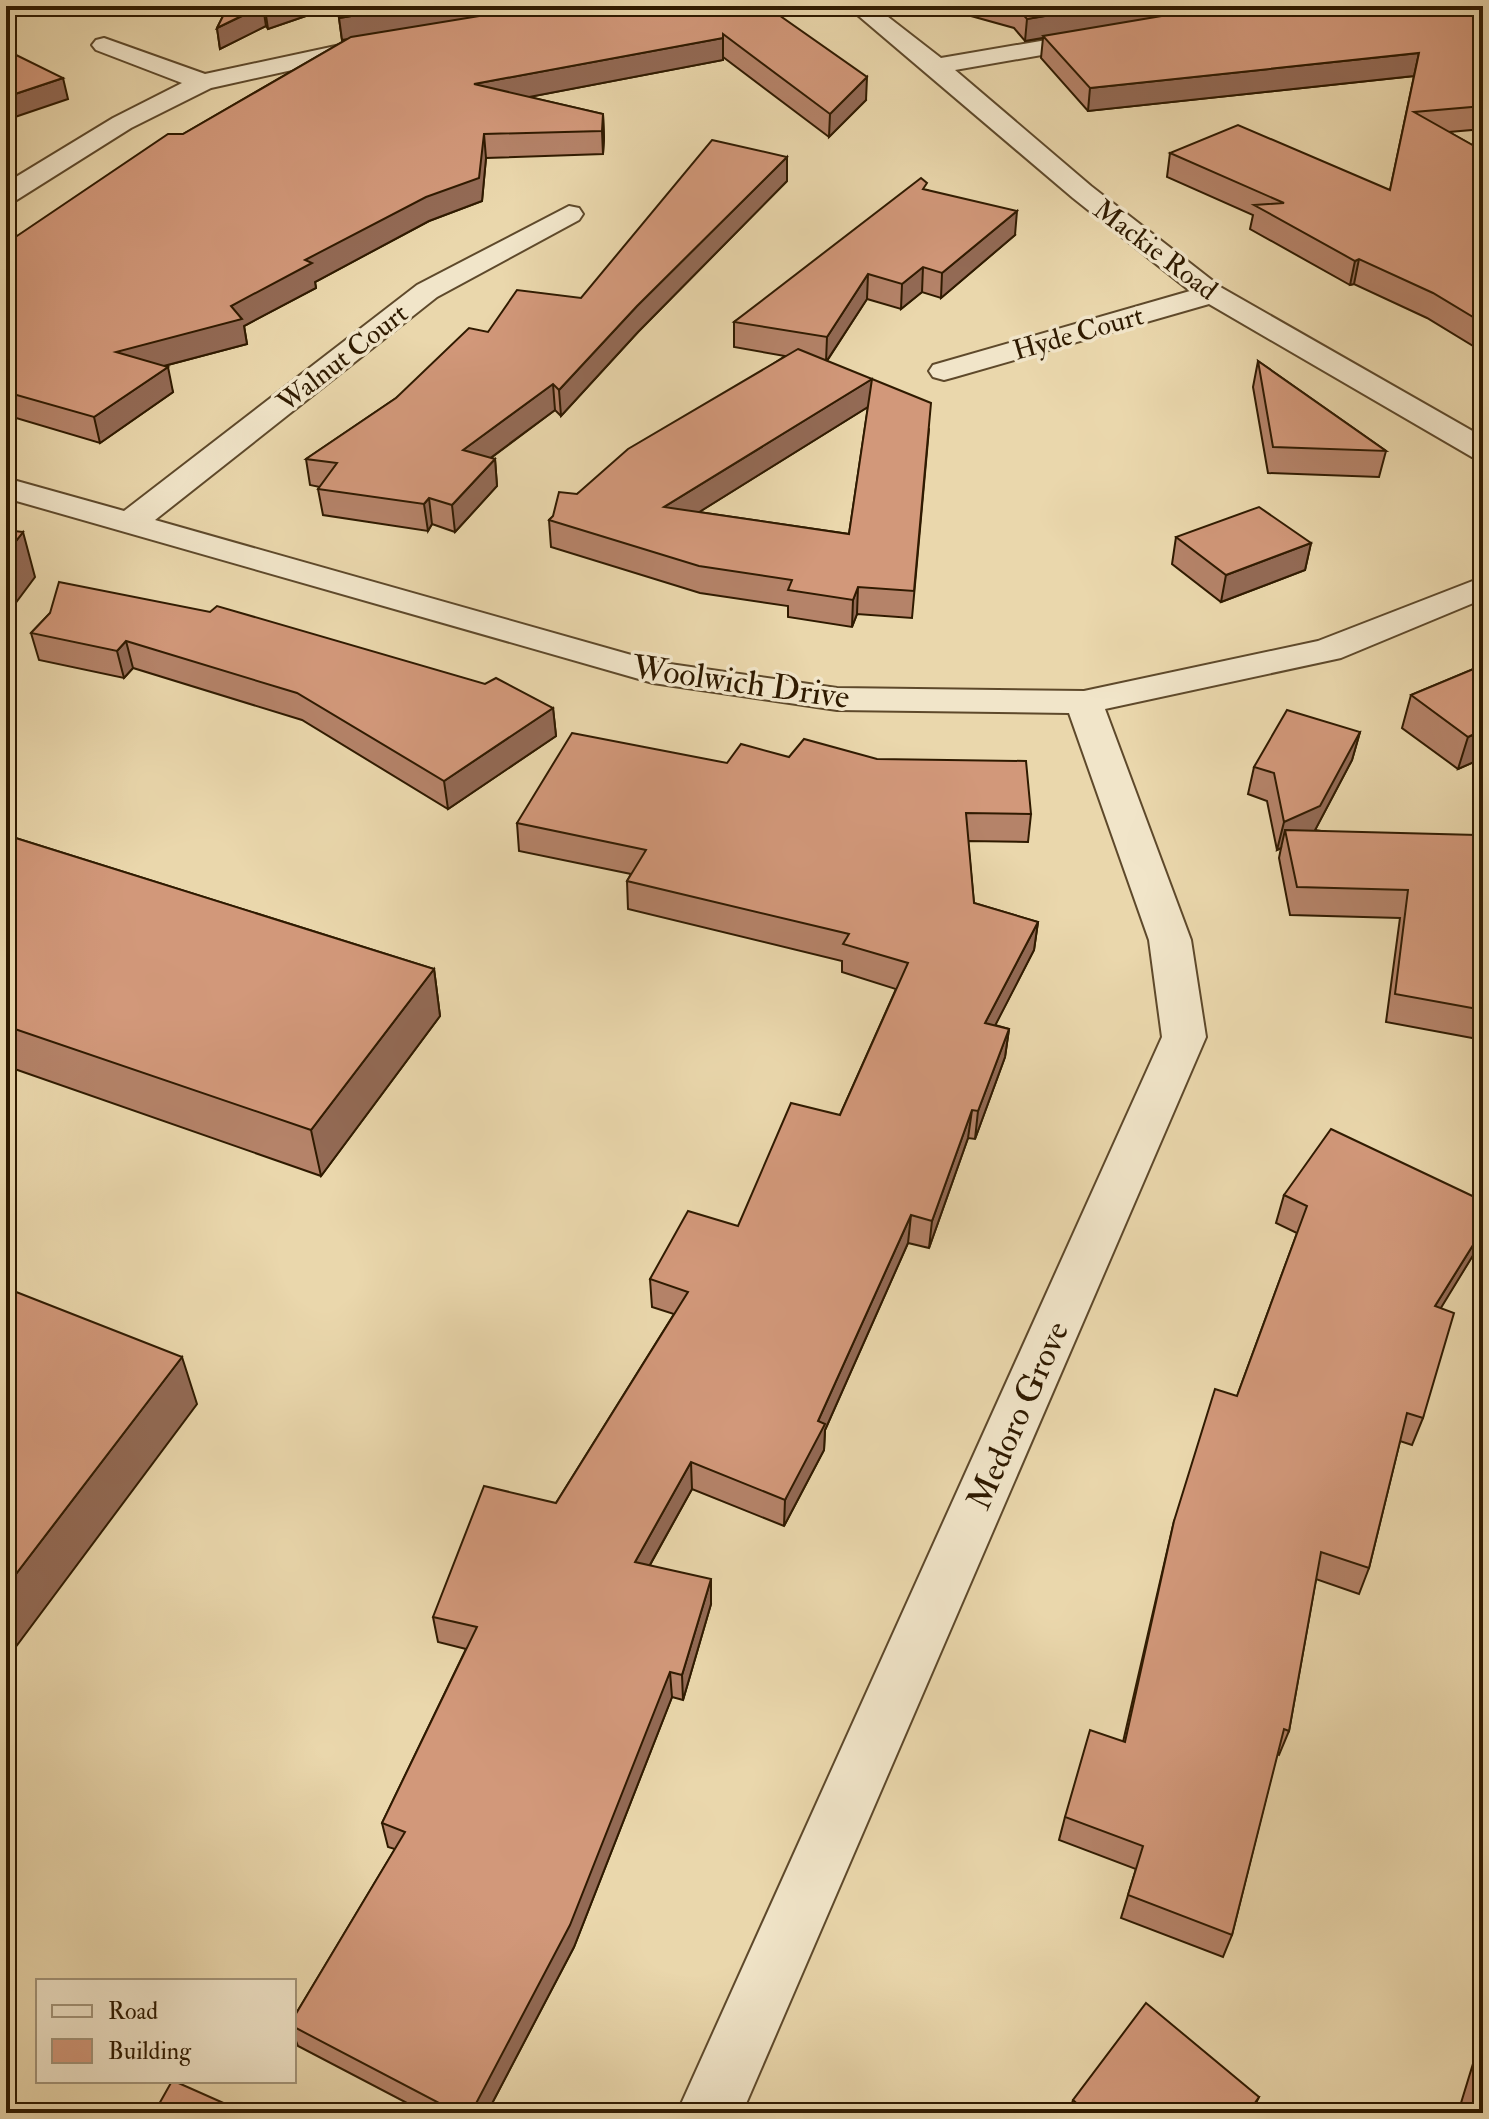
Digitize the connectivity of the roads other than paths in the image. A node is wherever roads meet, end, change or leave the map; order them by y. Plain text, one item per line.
1 (859, 6) edge
2 (1119, 35) edge
3 (396, 42) edge
4 (104, 45) dead end
5 (936, 66) junction
6 (203, 82) junction
7 (6, 195) edge
8 (569, 214) dead end
9 (1212, 294) junction
10 (944, 371) dead end
11 (1483, 450) edge
12 (6, 488) edge
13 (131, 522) junction
14 (1483, 587) edge
15 (1084, 702) junction
16 (709, 2113) edge

1 - 5 street, Mackie Road
2 - 5 street
3 - 6 street
4 - 6 street
5 - 9 street, Mackie Road
6 - 7 street
8 - 13 street, Walnut Court
9 - 10 street, Hyde Court
9 - 11 street, Mackie Road
12 - 13 street, Woolwich Drive
13 - 15 street, Woolwich Drive
14 - 15 street, Woolwich Drive
15 - 16 street, Medoro Grove

